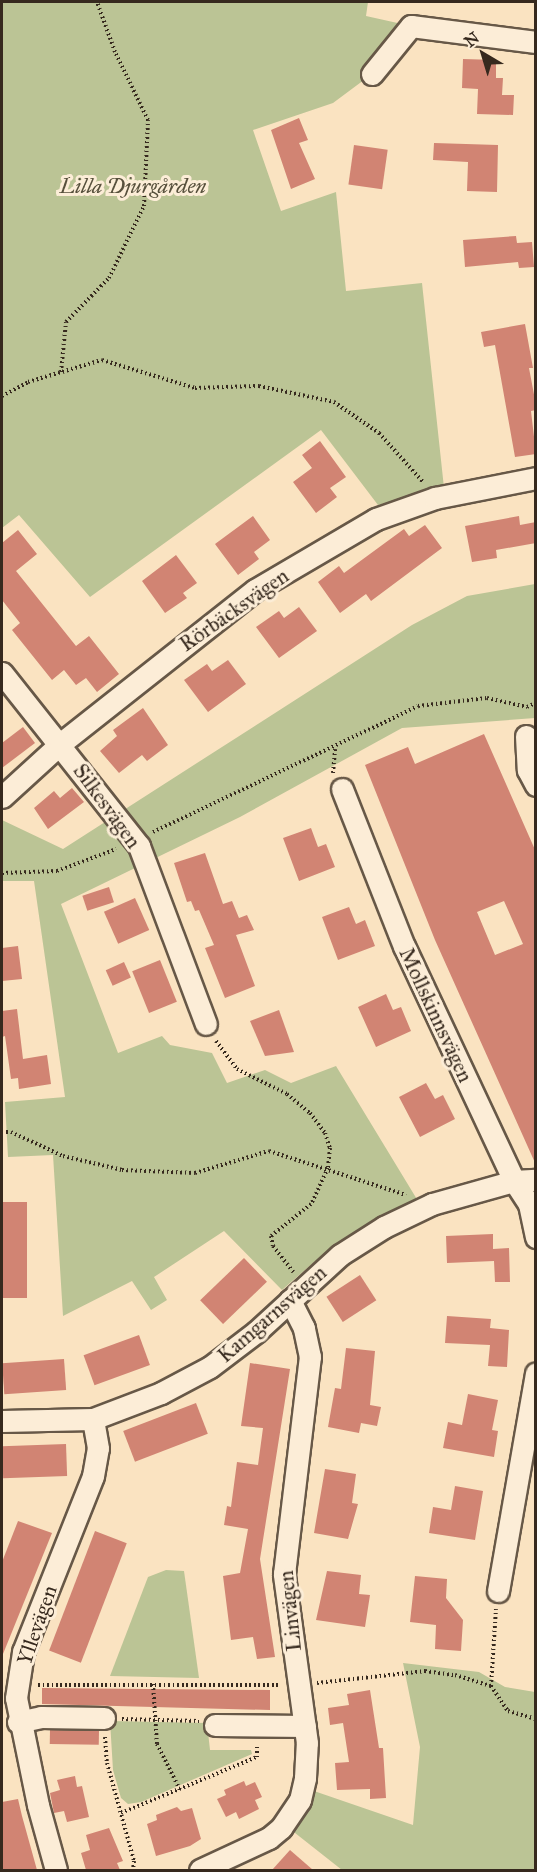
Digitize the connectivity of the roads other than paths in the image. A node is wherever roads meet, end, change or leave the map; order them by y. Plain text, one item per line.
1 (536, 42) edge
2 (372, 74) dead end
3 (536, 478) edge
4 (2, 673) edge
5 (526, 736) dead end
6 (60, 744) junction
7 (536, 784) edge
8 (342, 789) dead end
9 (2, 797) edge
10 (206, 1024) road end
11 (536, 1180) edge
12 (514, 1181) junction
13 (536, 1238) edge
14 (297, 1293) junction
15 (536, 1373) edge
16 (93, 1419) junction
17 (2, 1421) edge
18 (498, 1591) road end
19 (104, 1718) road end
20 (18, 1722) junction
21 (215, 1725) road end
22 (305, 1725) junction
23 (56, 1870) edge
24 (200, 1870) edge

1 - 2 street
3 - 6 street, Rörbäcksvägen
4 - 6 street, Silkesvägen
5 - 7 street
6 - 9 street, Rörbäcksvägen
6 - 10 street, Silkesvägen
8 - 12 street, Mollskinnsvägen
11 - 12 street, Kamgarnsvägen
12 - 13 street, Mollskinnsvägen
12 - 14 street, Kamgarnsvägen
14 - 16 street, Kamgarnsvägen
14 - 22 street, Linvägen
15 - 18 street
16 - 17 street, Kamgarnsvägen
16 - 20 street, Yllevägen
19 - 20 street
20 - 23 street, Yllevägen
21 - 22 street
22 - 24 street, Linvägen

